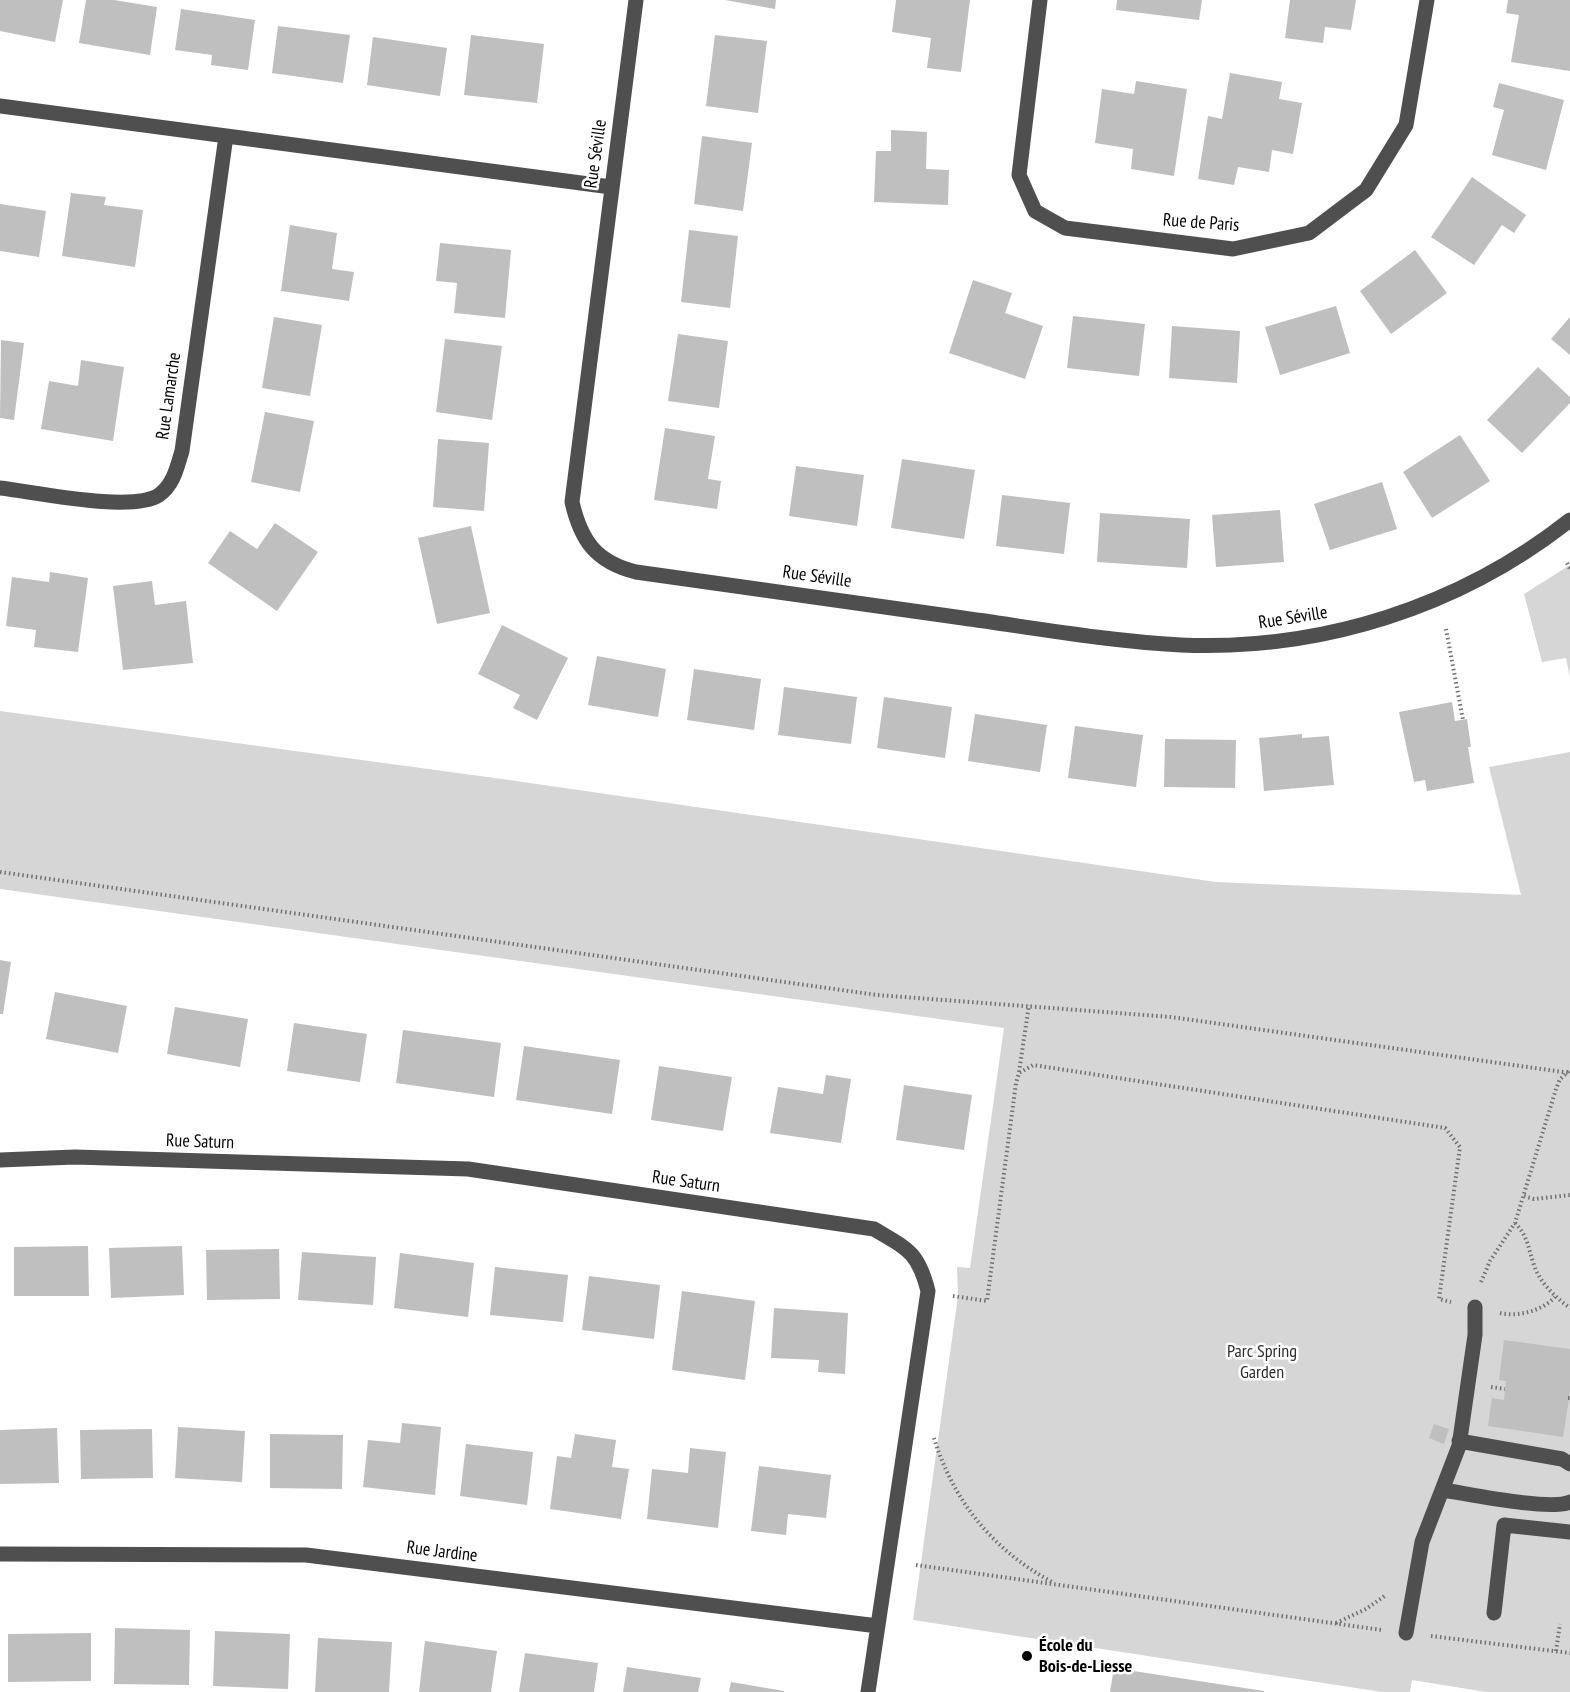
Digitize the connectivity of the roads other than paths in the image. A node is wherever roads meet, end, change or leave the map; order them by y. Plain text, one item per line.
1 (636, 0) edge
2 (1040, 0) edge
3 (1427, 0) edge
4 (0, 106) edge
5 (225, 136) junction
6 (611, 187) junction
7 (0, 488) edge
8 (1570, 520) edge
9 (0, 1160) edge
10 (1475, 1307) road end
11 (1459, 1441) junction
12 (1570, 1464) edge
13 (1443, 1490) junction
14 (1570, 1502) edge
15 (1570, 1532) edge
16 (0, 1554) edge
17 (1494, 1613) dead end
18 (878, 1626) junction
19 (1406, 1633) road end
20 (868, 1692) edge

1 - 6 street, Rue Séville
2 - 3 street, Rue de Paris
4 - 5 street
5 - 6 street
5 - 7 street, Rue Lamarche
6 - 8 street, Rue Séville
9 - 18 street, Rue Saturn
10 - 11 street
11 - 12 street
11 - 13 street
13 - 14 street
13 - 19 street
15 - 17 street
16 - 18 street, Rue Jardine
18 - 20 street, Rue Saturn

